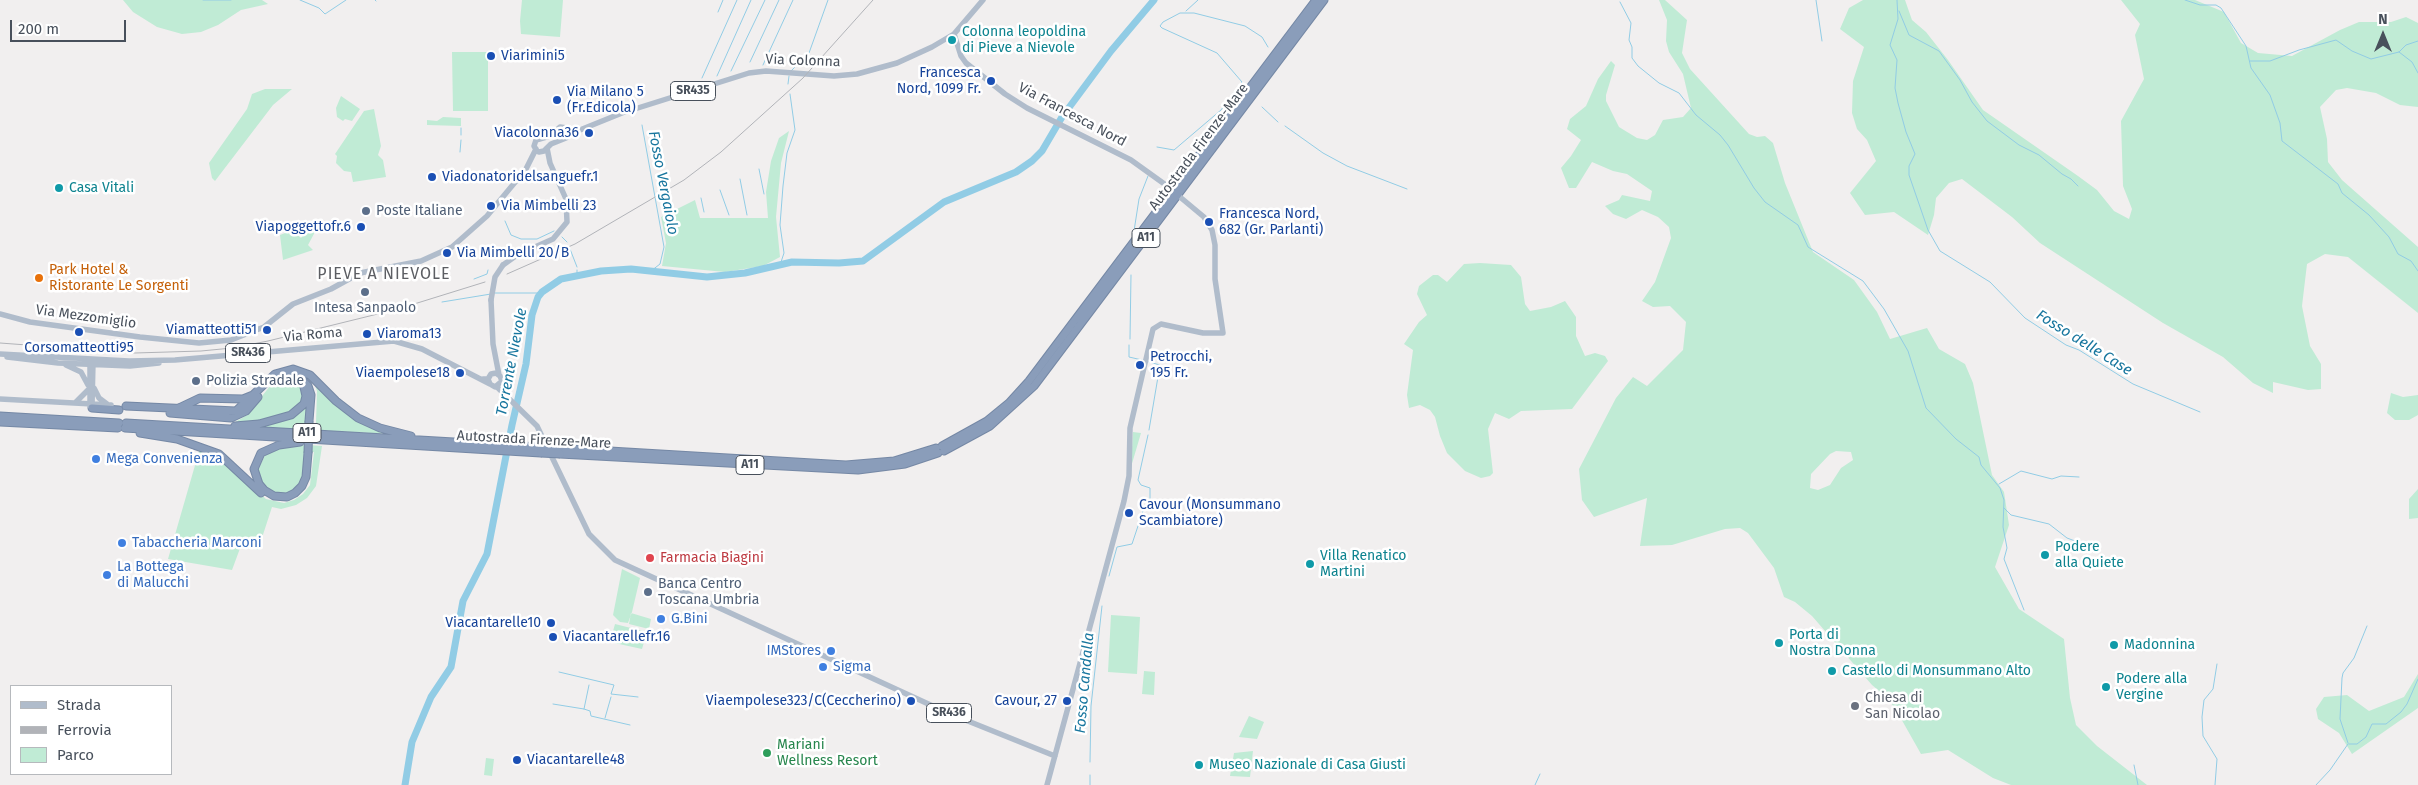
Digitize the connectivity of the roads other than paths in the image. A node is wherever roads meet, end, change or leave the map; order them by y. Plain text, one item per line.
1 (982, 0) edge
2 (1316, 0) edge
3 (1324, 0) edge
4 (954, 34) junction
5 (569, 131) junction
6 (548, 148) junction
7 (539, 151) junction
8 (550, 163) junction
9 (1170, 188) dead end
10 (1180, 197) dead end
11 (0, 314) edge
12 (0, 355) edge
13 (175, 360) junction
14 (496, 362) junction
15 (62, 363) junction
16 (91, 363) junction
17 (109, 366) junction
18 (297, 372) junction
19 (493, 381) junction
20 (91, 385) junction
21 (254, 395) junction
22 (0, 399) edge
23 (23, 401) junction
24 (72, 404) junction
25 (111, 405) junction
26 (91, 406) junction
27 (123, 408) junction
28 (174, 408) junction
29 (0, 416) edge
30 (0, 422) edge
31 (122, 427) junction
32 (210, 428) junction
33 (456, 442) junction
34 (389, 444) junction
35 (488, 447) junction
36 (940, 450) junction
37 (310, 453) junction
38 (1055, 756) junction
39 (1047, 785) edge

1 - 4 main road, SR435
2 - 36 highway, Autostrada Firenze-Mare / A11
3 - 36 highway, Autostrada Firenze-Mare / A11
4 - 5 main road, Via Colonna / SR435
4 - 9 main road, Via Francesca Nord
5 - 6 main road, SR435
5 - 7 main road, SR435
6 - 7 main road, SR435
6 - 8 main road
7 - 8 main road
7 - 11 main road, Via Mezzomiglio / SR435
8 - 14 main road, bridge
10 - 38 main road
12 - 15 main road, Via Roma / SR436
12 - 16 main road, Via Roma / SR436
13 - 16 main road, Via Roma / SR436
13 - 17 main road, Via Roma / SR436
13 - 19 main road, Via Roma / SR436
14 - 19 main road
14 - 19 main road
15 - 16 main road, Via Roma / SR436
15 - 20 main road
16 - 17 main road, Via Roma / SR436
16 - 20 main road
17 - 20 main road
18 - 21 highway
18 - 27 highway
18 - 32 highway
18 - 33 highway
18 - 37 highway, bridge
19 - 38 main road, SR436
20 - 24 main road
20 - 25 main road
20 - 26 main road
21 - 28 highway
21 - 28 highway
22 - 23 main road
23 - 24 main road
23 - 26 main road
24 - 26 main road
25 - 26 main road
25 - 27 highway
26 - 27 highway
27 - 28 highway
29 - 31 highway, Autostrada Firenze-Mare / A11
30 - 31 highway, Autostrada Firenze-Mare / A11
31 - 32 highway, Autostrada Firenze-Mare / A11
31 - 34 highway, Autostrada Firenze-Mare / A11
31 - 37 highway
32 - 33 highway, Autostrada Firenze-Mare / A11
33 - 35 highway, Autostrada Firenze-Mare / A11
34 - 35 highway, Autostrada Firenze-Mare / A11
34 - 37 highway
35 - 36 highway, Autostrada Firenze-Mare / A11, bridge
38 - 39 main road

